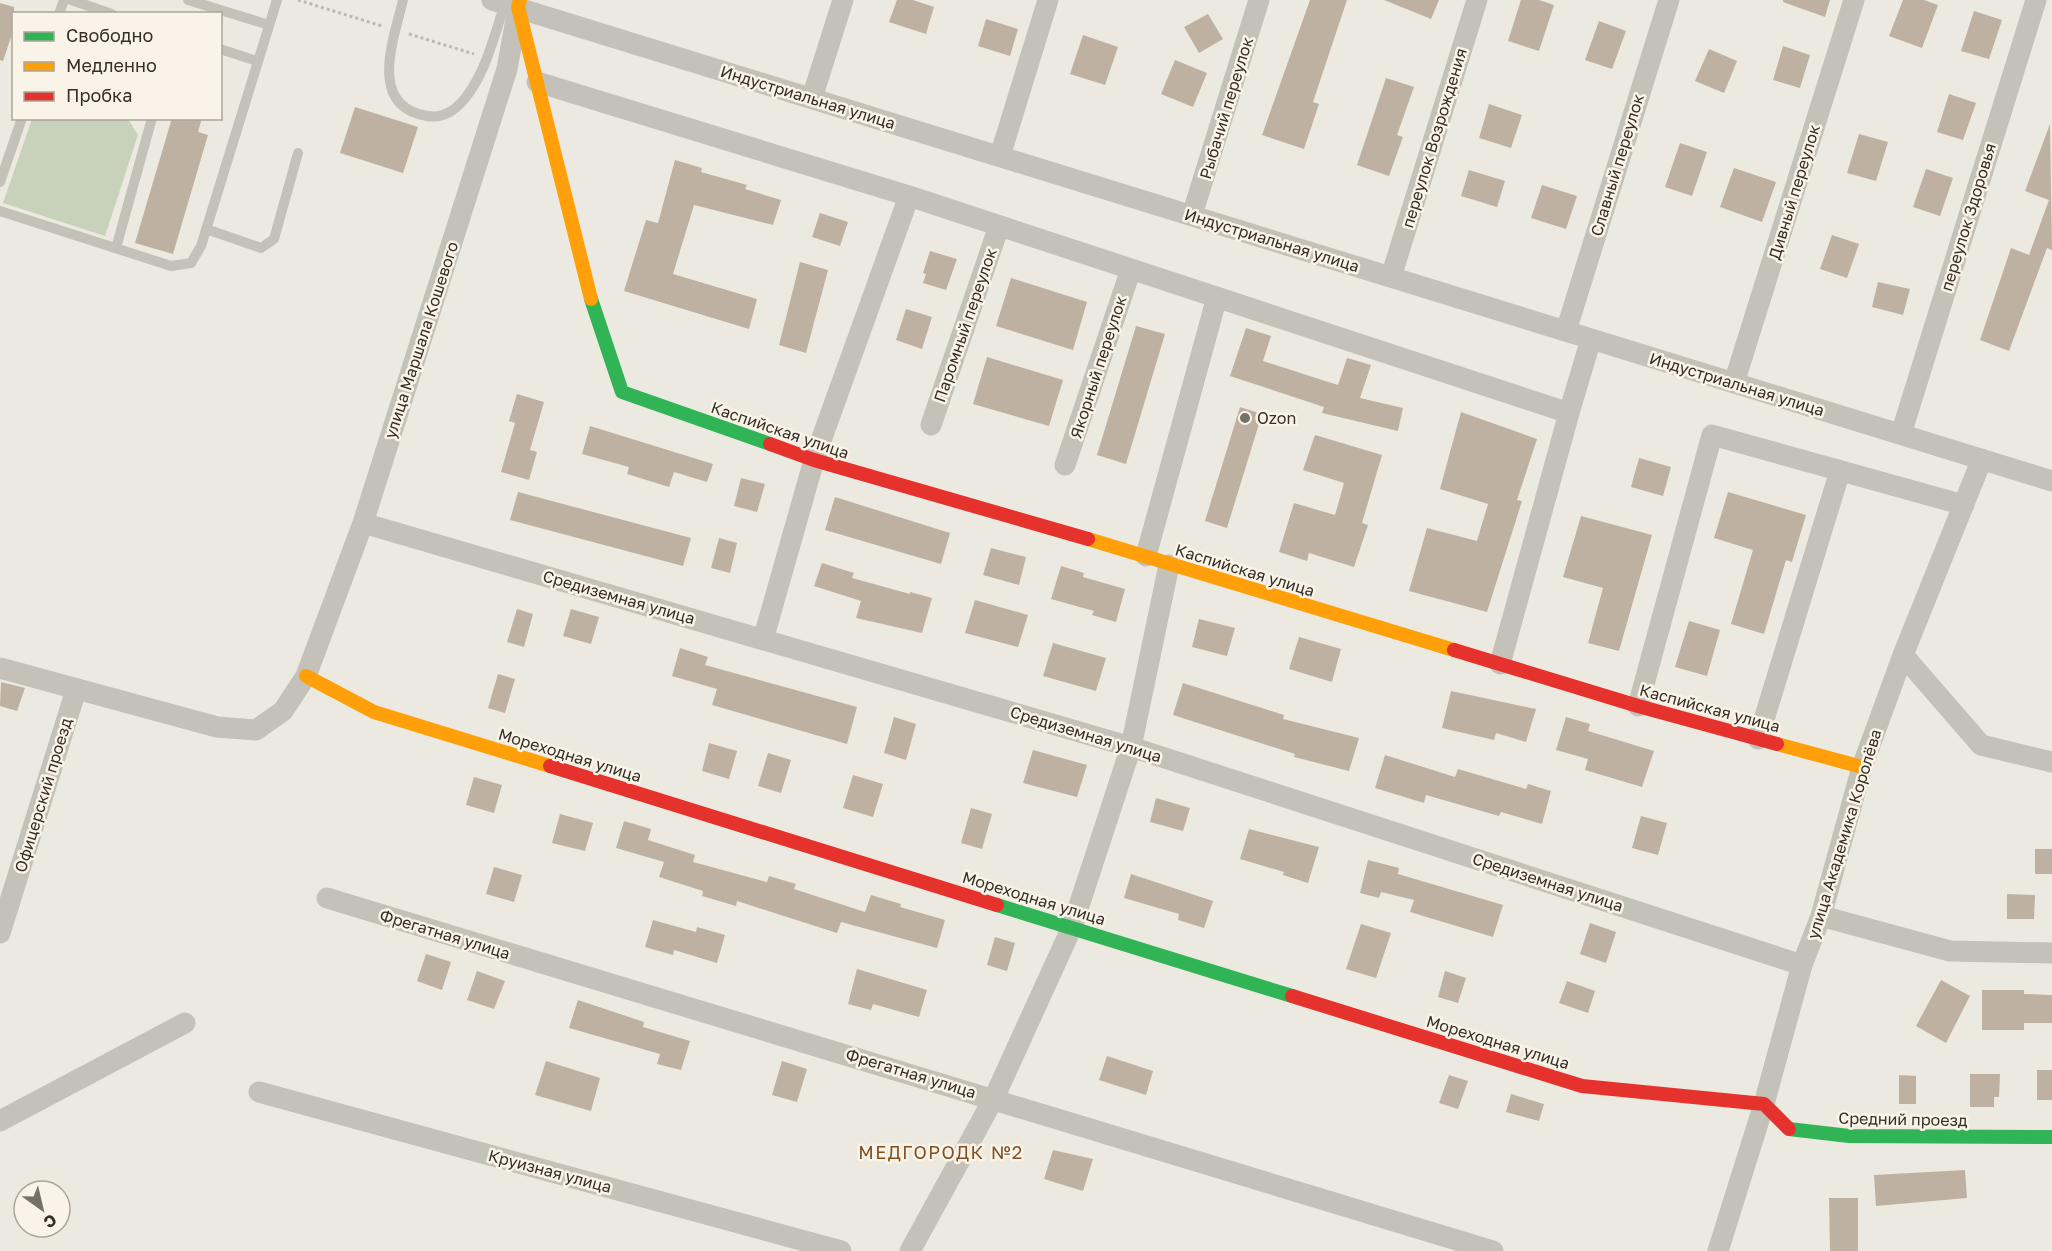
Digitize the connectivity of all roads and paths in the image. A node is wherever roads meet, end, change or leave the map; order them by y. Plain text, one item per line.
1 (71, 0) edge
2 (188, 0) edge
3 (277, 0) edge
4 (403, 0) edge
5 (843, 0) edge
6 (1048, 0) edge
7 (1259, 0) edge
8 (1477, 0) edge
9 (1854, 0) edge
10 (2036, 0) edge
11 (1665, 1) edge
12 (515, 3) edge
13 (106, 12) edge
14 (269, 25) junction
15 (222, 50) edge
16 (257, 61) junction
17 (537, 82) junction
18 (813, 98) junction
19 (21, 120) edge
20 (151, 120) edge
21 (298, 153) dead end
22 (1000, 156) junction
23 (0, 182) edge
24 (909, 196) junction
25 (0, 211) edge
26 (1192, 215) junction
27 (999, 226) junction
28 (206, 229) junction
29 (116, 248) junction
30 (1131, 269) junction
31 (1391, 277) junction
32 (1217, 297) junction
33 (1566, 331) junction
34 (1591, 339) junction
35 (1734, 383) junction
36 (1569, 412) junction
37 (931, 425) dead end
38 (1901, 434) junction
39 (1982, 459) junction
40 (814, 460) junction
41 (1065, 465) dead end
42 (1840, 471) junction
43 (2052, 481) edge
44 (1964, 505) junction
45 (363, 523) junction
46 (1146, 556) junction
47 (1169, 565) junction
48 (763, 640) junction
49 (1903, 655) junction
50 (1500, 664) junction
51 (0, 668) edge
52 (306, 676) junction
53 (76, 690) junction
54 (1638, 706) junction
55 (1758, 739) junction
56 (1131, 747) junction
57 (2052, 762) edge
58 (1862, 767) junction
59 (327, 898) dead end
60 (1821, 916) junction
61 (1072, 927) junction
62 (0, 933) edge
63 (2052, 953) edge
64 (1802, 965) junction
65 (185, 1023) dead end
66 (259, 1092) dead end
67 (994, 1098) junction
68 (1764, 1104) junction
69 (0, 1121) edge
70 (2052, 1137) edge
71 (841, 1251) edge
72 (910, 1251) edge
73 (1493, 1251) edge
74 (1718, 1251) edge

1 - 13 lane
2 - 14 lane
3 - 14 lane
4 - 12 lane
5 - 18 street
6 - 22 street
7 - 26 street, Рыбачий переулок
8 - 31 street, переулок Возрождения
9 - 35 street, Дивный переулок
10 - 38 street, переулок Здоровья
11 - 33 street, Славный переулок
12 - 17 street
12 - 18 street, Индустриальная улица
12 - 45 street, улица Маршала Кошевого
14 - 16 lane
15 - 16 lane
16 - 28 lane
17 - 24 street
17 - 40 street, Каспийская улица
18 - 22 street, Индустриальная улица
19 - 23 lane
20 - 29 lane
21 - 28 lane
22 - 26 street, Индустриальная улица
24 - 27 street
24 - 40 street
25 - 29 lane
26 - 31 street, Индустриальная улица
27 - 30 street
27 - 37 street, Паромный переулок
28 - 29 lane
30 - 32 street
30 - 41 street, Якорный переулок
31 - 33 street, Индустриальная улица
32 - 36 street
32 - 46 street
33 - 34 street, Индустриальная улица
34 - 35 street, Индустриальная улица
34 - 36 street
35 - 38 street, Индустриальная улица
36 - 50 street
38 - 39 street, Индустриальная улица
39 - 43 street, Индустриальная улица
39 - 44 street, улица Академика Королёва
40 - 46 street, Каспийская улица
40 - 48 street
42 - 44 street
42 - 54 street
42 - 55 street
44 - 49 street, улица Академика Королёва
45 - 48 street, Средиземная улица
45 - 52 street, улица Маршала Кошевого
46 - 47 street, Каспийская улица
47 - 50 street, Каспийская улица
47 - 56 street
48 - 56 street, Средиземная улица
49 - 57 street
49 - 58 street, улица Академика Королёва
50 - 54 street, Каспийская улица
51 - 53 street, улица Маршала Кошевого
52 - 53 street, улица Маршала Кошевого
52 - 61 street, Мореходная улица
53 - 62 street, Офицерский проезд
54 - 55 street, Каспийская улица
55 - 58 street, Каспийская улица
56 - 61 street
56 - 64 street, Средиземная улица
58 - 60 street, улица Академика Королёва
59 - 67 street, Фрегатная улица
60 - 63 street
60 - 64 street, улица Академика Королёва
61 - 67 street
61 - 68 street, Мореходная улица
64 - 68 street, улица Академика Королёва
65 - 69 street
66 - 71 street, Круизная улица
67 - 72 street
67 - 73 street, Фрегатная улица
68 - 70 street, Средний проезд
68 - 74 street, улица Академика Королёва

